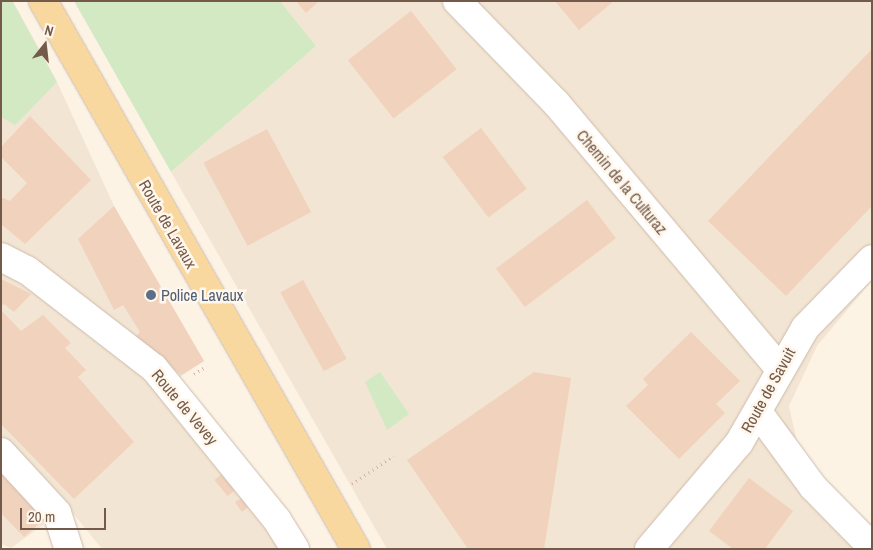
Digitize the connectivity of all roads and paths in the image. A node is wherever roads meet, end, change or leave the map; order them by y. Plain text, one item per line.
1 (43, 1) edge
2 (458, 1) edge
3 (1, 257) edge
4 (872, 259) edge
5 (779, 368) junction
6 (758, 412) junction
7 (1, 452) edge
8 (393, 456) dead end
9 (345, 489) dead end
10 (872, 548) edge
11 (69, 549) edge
12 (296, 549) edge
13 (356, 549) edge
14 (649, 549) edge

1 - 13 main road, Route de Lavaux
2 - 5 street, Chemin de la Culturaz
3 - 12 street, Route de Vevey
4 - 5 street, Route de Savuit
5 - 6 street, Route de Savuit
6 - 10 street
6 - 14 street, Route de Savuit
7 - 11 street
8 - 9 path

